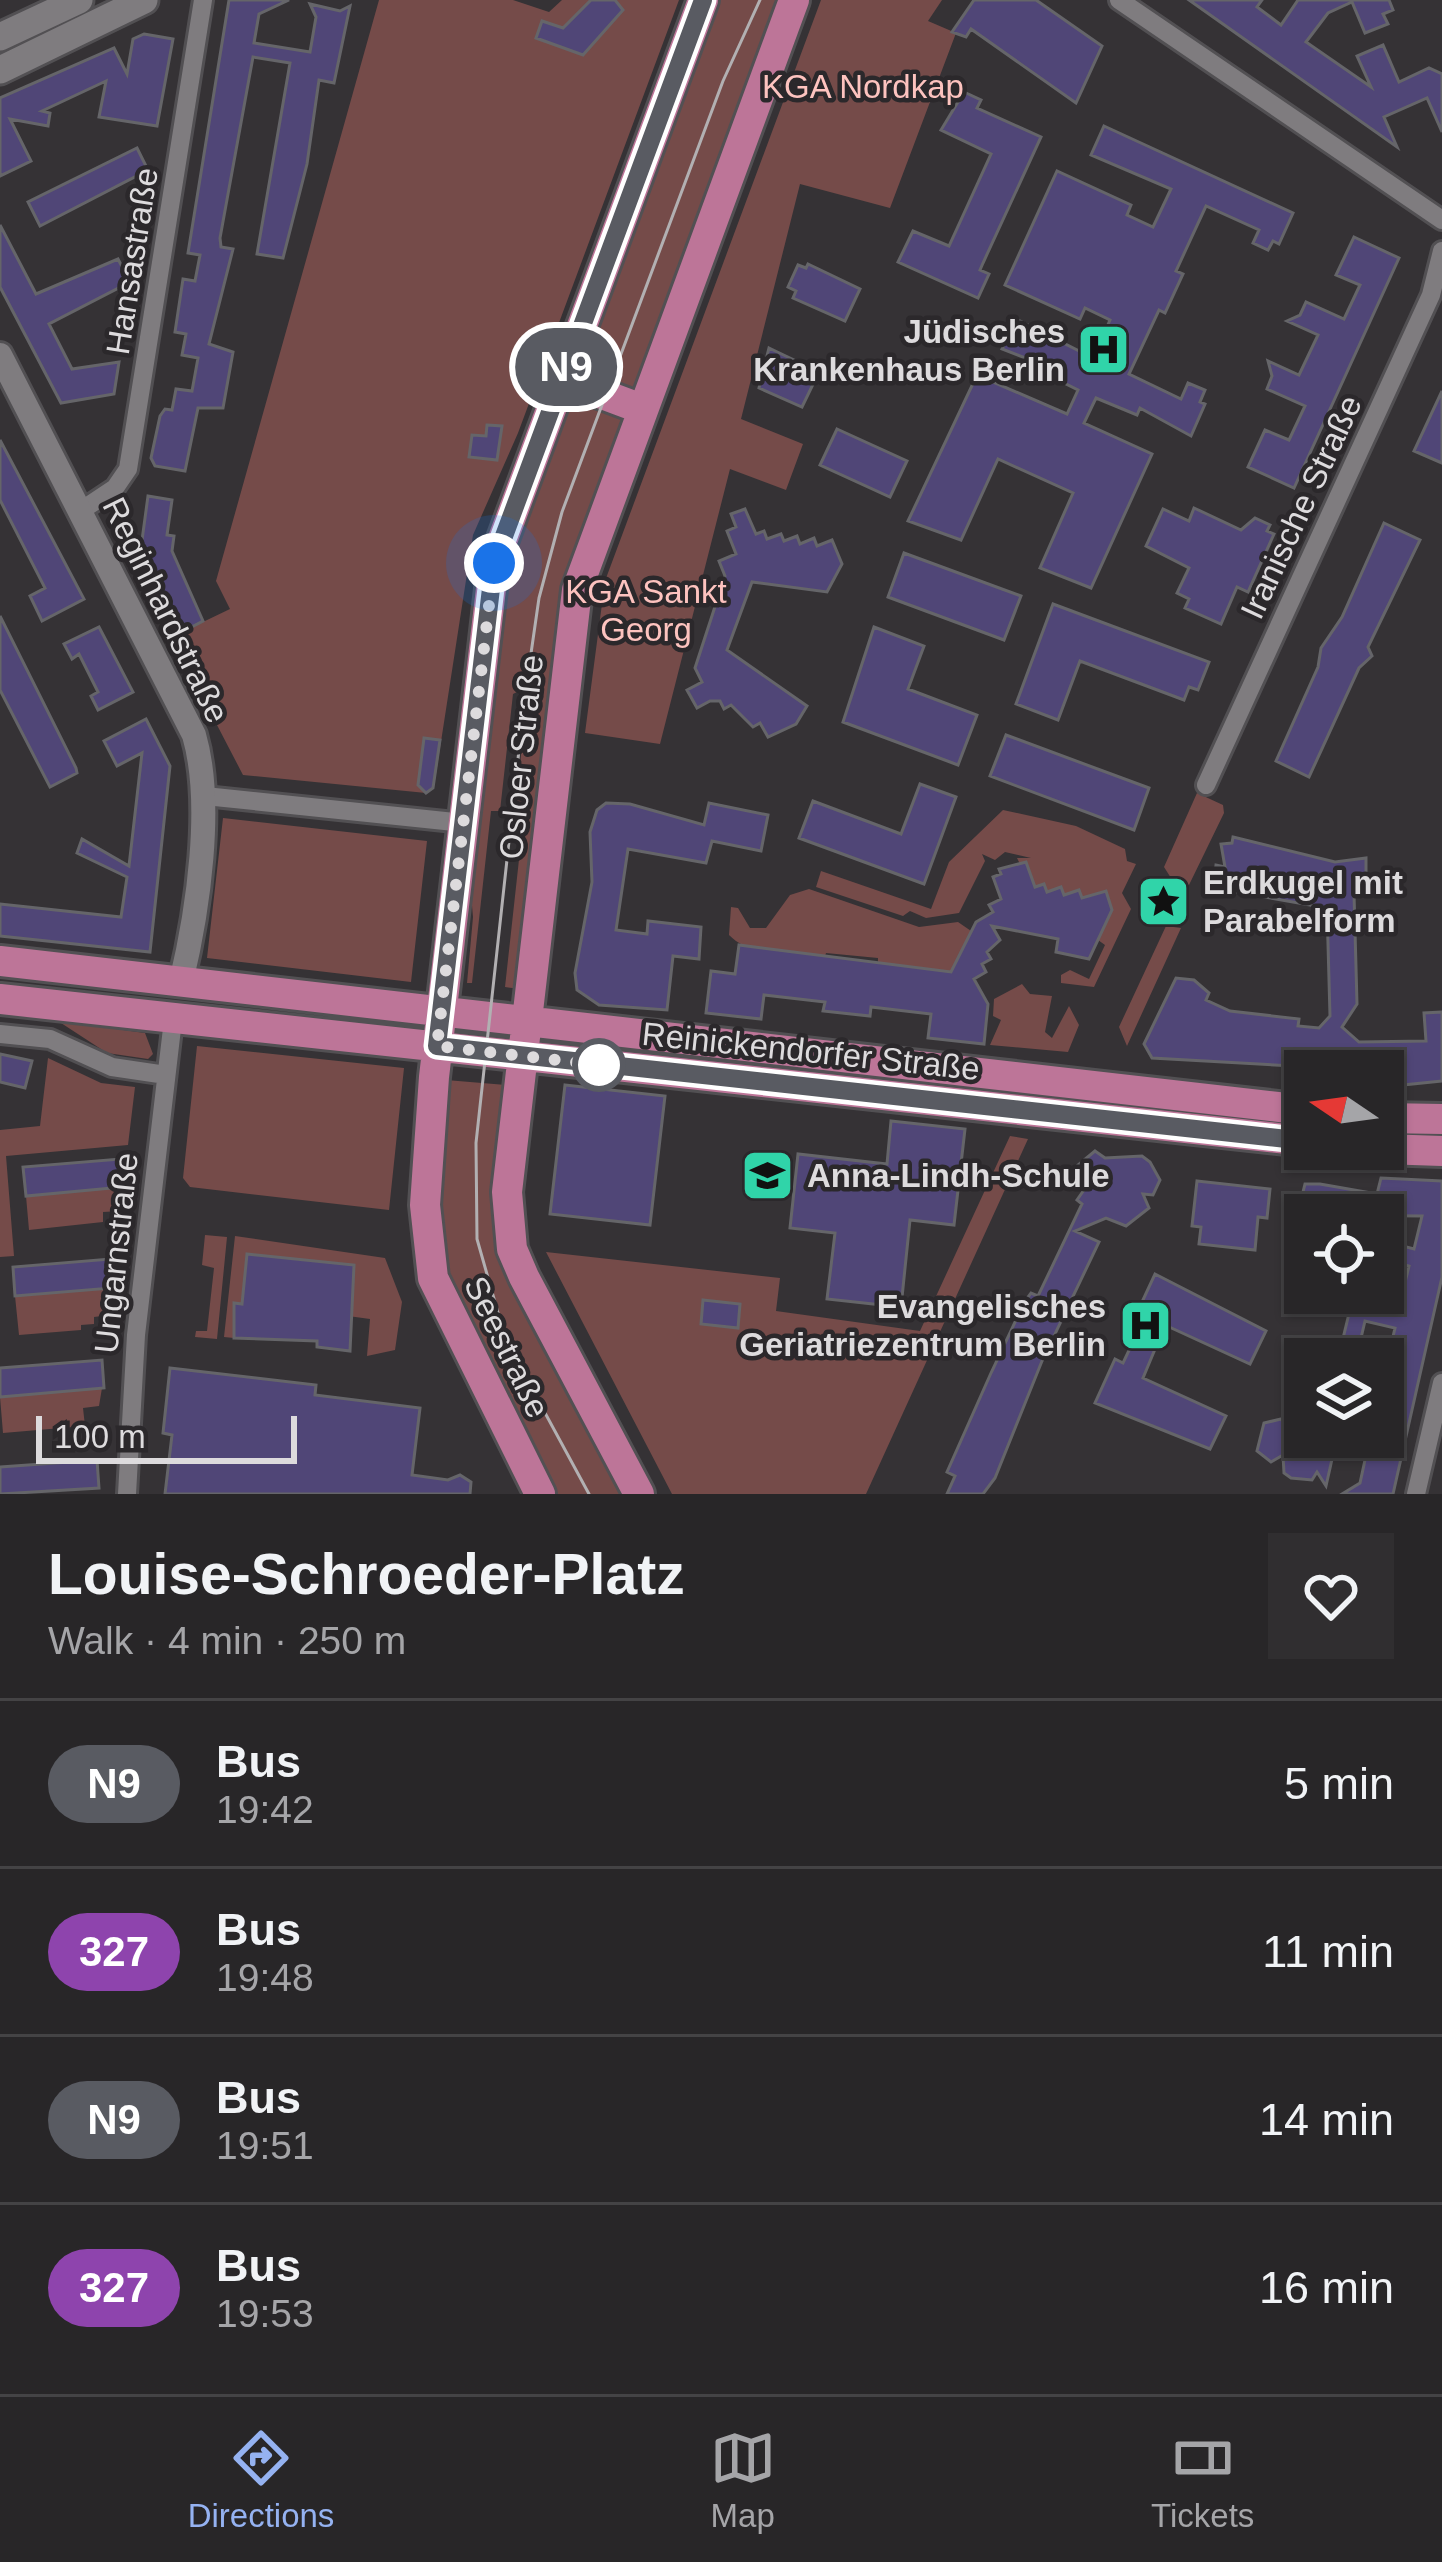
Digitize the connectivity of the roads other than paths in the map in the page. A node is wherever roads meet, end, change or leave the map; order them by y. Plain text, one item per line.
1 (79, 0) edge
2 (144, 0) edge
3 (203, 0) edge
4 (703, 0) edge
5 (794, 0) edge
6 (1119, 0) edge
7 (0, 37) edge
8 (0, 70) edge
9 (1442, 220) edge
10 (1442, 251) edge
11 (0, 355) edge
12 (562, 379) junction
13 (642, 409) junction
14 (82, 510) junction
15 (1206, 785) dead end
16 (205, 796) junction
17 (464, 823) junction
18 (0, 961) edge
19 (181, 982) junction
20 (0, 999) edge
21 (442, 1011) junction
22 (173, 1020) junction
23 (527, 1021) junction
24 (0, 1034) edge
25 (437, 1046) junction
26 (523, 1056) junction
27 (166, 1075) junction
28 (1284, 1110) edge
29 (1179, 1112) junction
30 (1404, 1118) edge
31 (1442, 1119) edge
32 (1284, 1136) edge
33 (1404, 1150) edge
34 (1442, 1151) edge
35 (1442, 1384) edge
36 (127, 1494) edge
37 (540, 1494) edge
38 (639, 1494) edge
39 (1416, 1494) edge

1 - 7 main road
2 - 8 main road
3 - 14 street, Hansastraße
4 - 12 main road, Osloer Straße
5 - 13 main road, Osloer Straße
6 - 9 street
10 - 15 street, Iranische Straße
11 - 14 street, Reginhardstraße
12 - 13 main road
12 - 17 main road, Osloer Straße
13 - 23 main road, Osloer Straße
14 - 16 street, Reginhardstraße
16 - 17 street
16 - 19 street, Reginhardstraße
17 - 21 main road, Osloer Straße
18 - 19 main road, Reinickendorfer Straße
19 - 21 main road, Reinickendorfer Straße
19 - 22 main road
20 - 22 main road, Reinickendorfer Straße
21 - 23 main road, Reinickendorfer Straße
21 - 25 main road, Seestraße
22 - 25 main road, Reinickendorfer Straße
22 - 27 street, Ungarnstraße
23 - 26 main road, Osloer Straße
23 - 29 main road, Reinickendorfer Straße
24 - 27 street
25 - 26 main road, Reinickendorfer Straße
25 - 37 main road, Seestraße
26 - 29 main road, Reinickendorfer Straße
26 - 38 main road, Seestraße
27 - 36 street, Ungarnstraße
28 - 29 main road, Reinickendorfer Straße
29 - 32 main road, Reinickendorfer Straße
30 - 31 main road
33 - 34 main road
35 - 39 street

